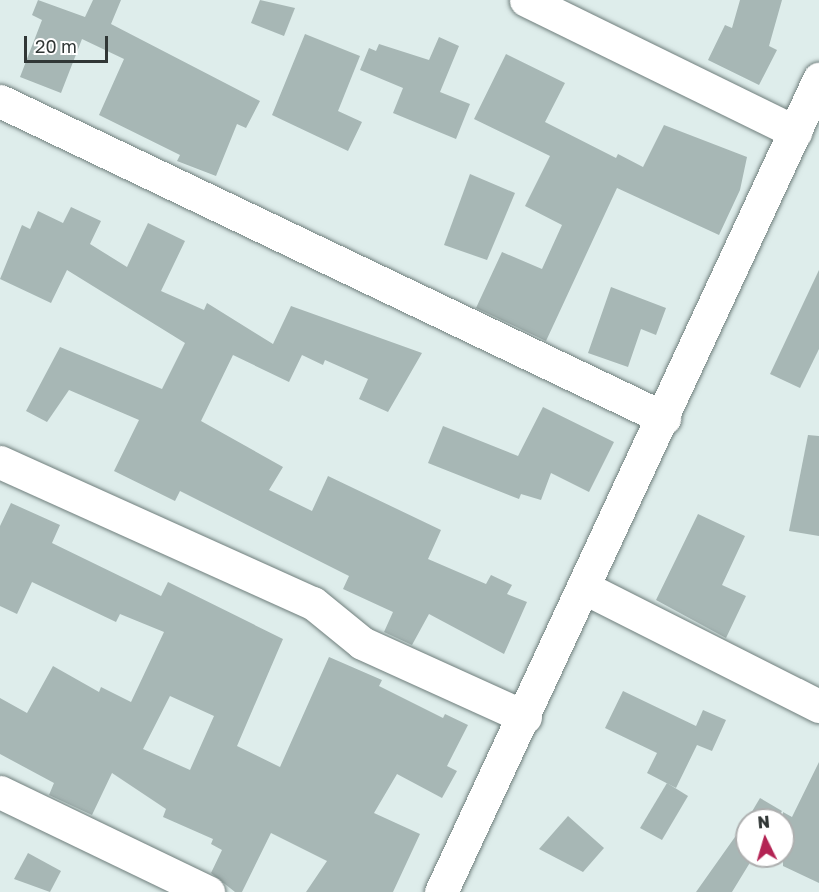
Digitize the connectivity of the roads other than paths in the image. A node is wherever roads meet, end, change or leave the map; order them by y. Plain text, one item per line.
1 (526, 0) edge
2 (819, 79) edge
3 (0, 101) edge
4 (795, 132) junction
5 (664, 418) junction
6 (0, 462) edge
7 (585, 588) junction
8 (819, 706) edge
9 (525, 717) junction
10 (0, 792) edge
11 (208, 892) edge
12 (441, 892) edge

1 - 4 street
2 - 4 street
3 - 5 street
4 - 5 street
5 - 7 street
6 - 9 street
7 - 8 street
7 - 9 street
9 - 12 street
10 - 11 street

